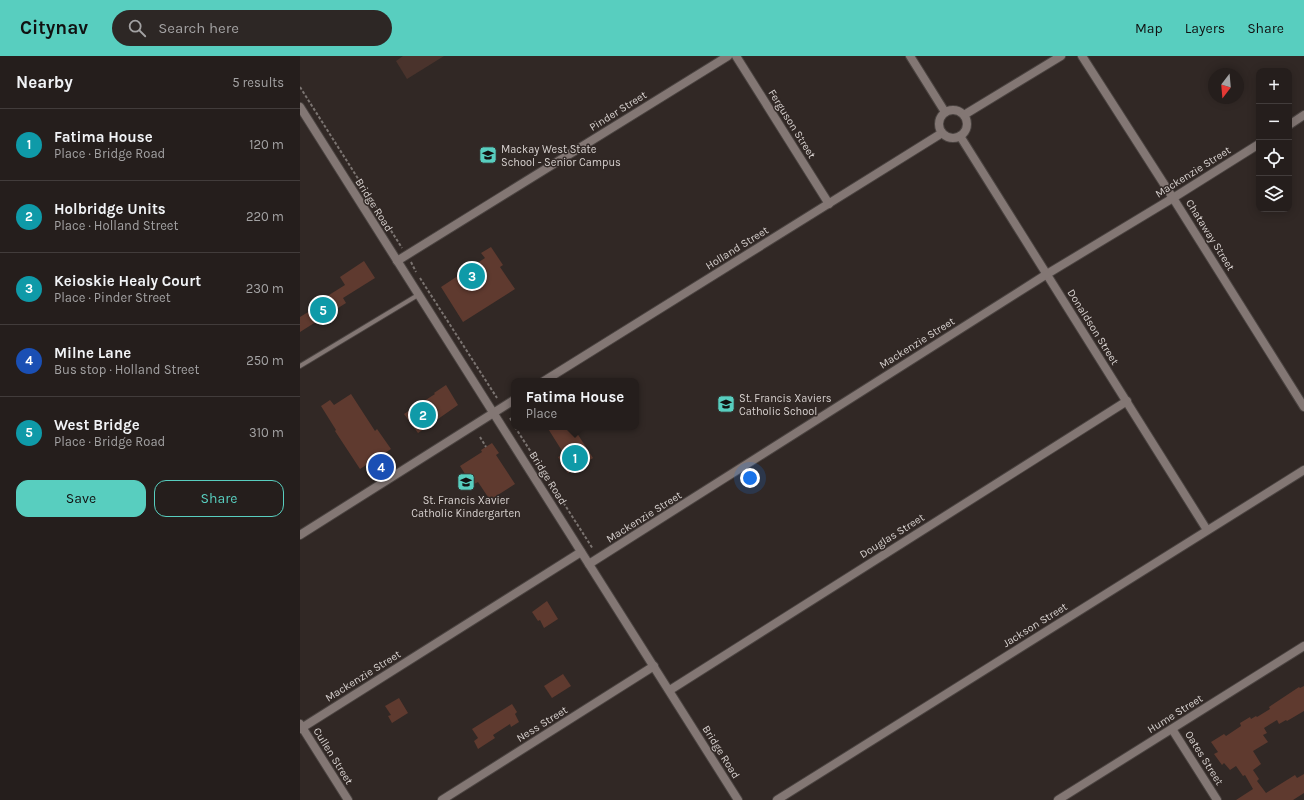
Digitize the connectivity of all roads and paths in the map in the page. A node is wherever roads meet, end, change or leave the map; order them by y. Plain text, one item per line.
1 (728, 56) edge
2 (736, 56) edge
3 (910, 56) edge
4 (1062, 56) edge
5 (1082, 56) edge
6 (300, 87) edge
7 (300, 107) edge
8 (944, 112) junction
9 (964, 115) junction
10 (1304, 115) edge
11 (1292, 123) edge
12 (942, 132) junction
13 (960, 136) junction
14 (1256, 146) edge
15 (1173, 198) junction
16 (829, 204) junction
17 (401, 245) dead end
18 (397, 261) junction
19 (412, 263) dead end
20 (416, 272) dead end
21 (1047, 274) junction
22 (420, 278) dead end
23 (418, 295) junction
24 (300, 366) edge
25 (549, 378) edge
26 (497, 398) dead end
27 (1127, 401) junction
28 (511, 402) edge
29 (1304, 407) edge
30 (493, 412) junction
31 (508, 415) dead end
32 (511, 422) edge
33 (517, 430) edge
34 (480, 437) dead end
35 (486, 447) dead end
36 (1304, 470) edge
37 (1207, 530) junction
38 (300, 534) edge
39 (592, 549) dead end
40 (581, 552) junction
41 (589, 564) junction
42 (1304, 646) edge
43 (654, 666) junction
44 (670, 690) junction
45 (301, 727) edge
46 (1172, 729) junction
47 (348, 800) edge
48 (442, 800) edge
49 (738, 800) edge
50 (777, 800) edge
51 (1058, 800) edge
52 (1217, 800) edge

1 - 18 street, Pinder Street
2 - 16 street, Ferguson Street
3 - 8 street
4 - 9 street
5 - 15 street, Chataway Street
6 - 17 path
7 - 18 street, Bridge Road
8 - 9 street
8 - 12 street
9 - 13 street
10 - 11 street
12 - 13 street
12 - 16 street, Holland Street
13 - 21 street, Donaldson Street
14 - 15 street, Mackenzie Street
15 - 21 street, Mackenzie Street
15 - 29 street, Chataway Street
16 - 25 street, Holland Street
18 - 23 street, Bridge Road
19 - 20 path
21 - 27 street, Donaldson Street
21 - 41 street, Mackenzie Street
22 - 26 path
23 - 24 lane
23 - 30 street, Bridge Road
27 - 37 street, Donaldson Street
27 - 44 street, Douglas Street
28 - 30 street
30 - 38 street
30 - 40 street, Bridge Road
31 - 32 path
33 - 39 path
34 - 35 path
36 - 37 street, Jackson Street
37 - 50 street, Jackson Street
40 - 41 street, Bridge Road
40 - 45 street, Mackenzie Street
41 - 43 street, Bridge Road
42 - 46 street, Hume Street
43 - 44 street, Bridge Road
43 - 48 street, Ness Street
44 - 49 street, Bridge Road
45 - 47 street, Cullen Street
46 - 51 street, Hume Street
46 - 52 street, Oates Street

